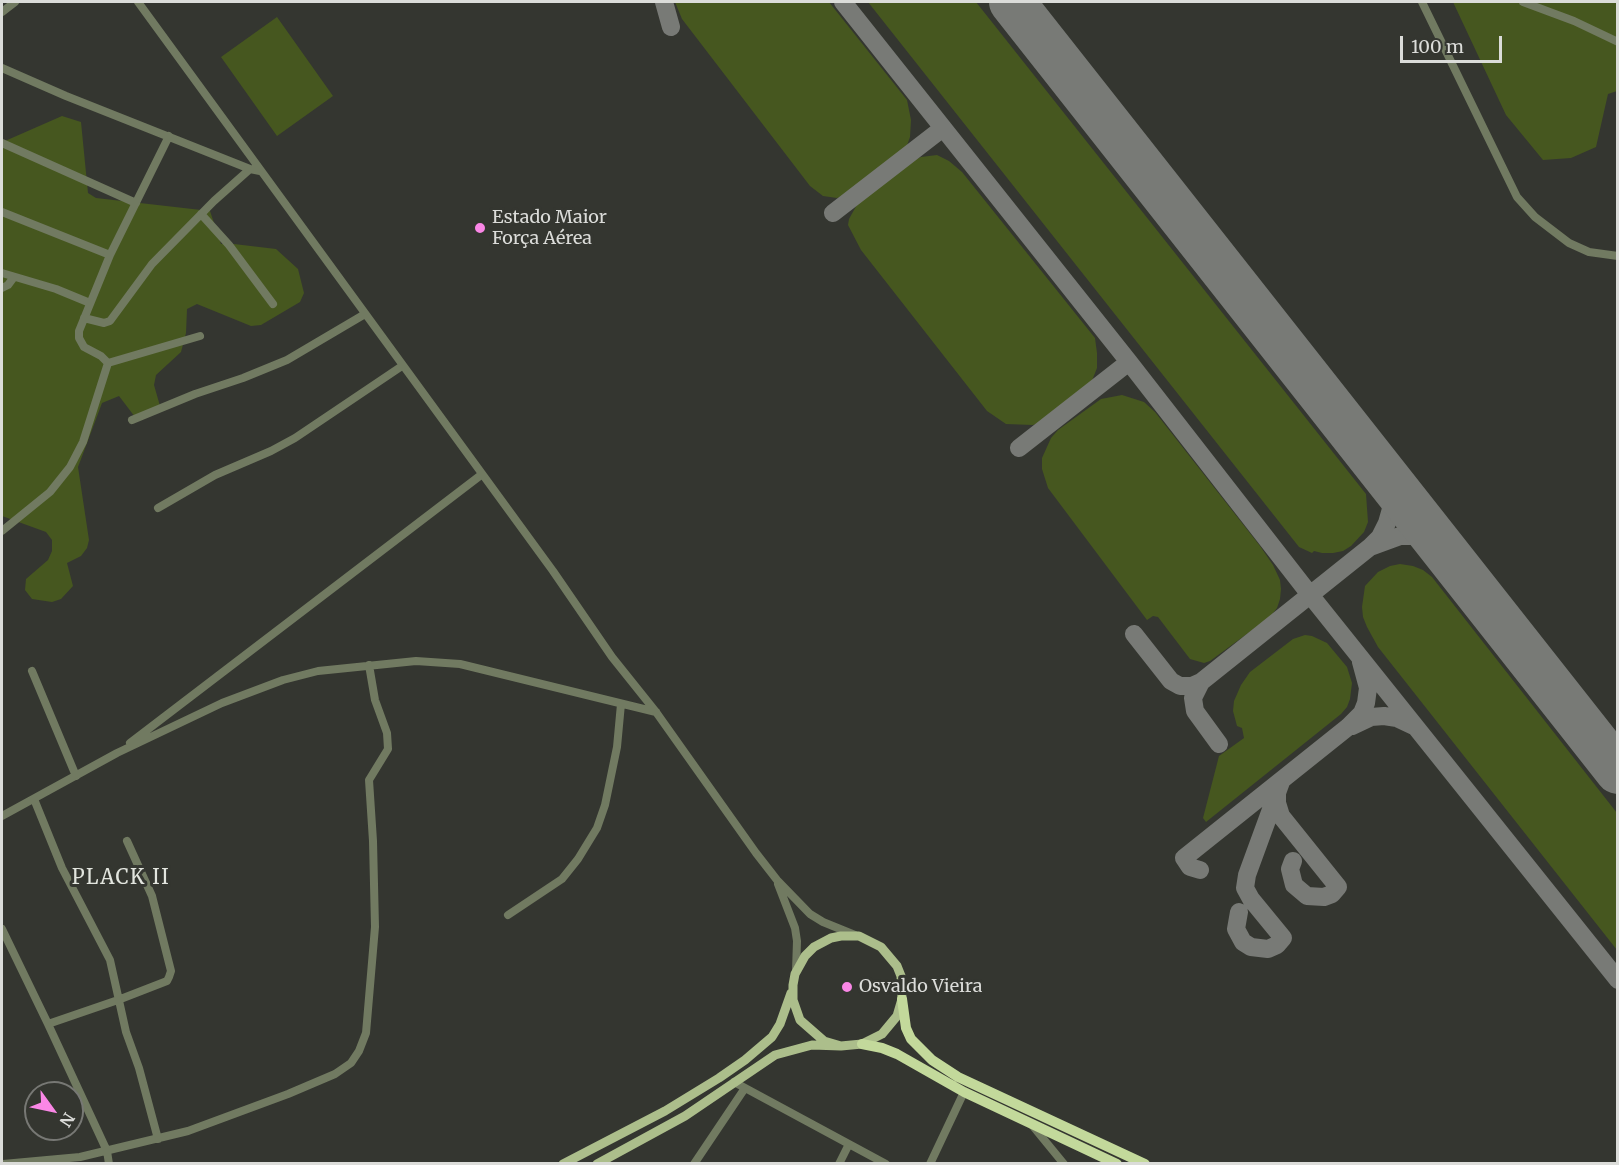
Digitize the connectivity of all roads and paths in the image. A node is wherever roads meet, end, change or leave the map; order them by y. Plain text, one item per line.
1 (15, 2) edge
2 (138, 2) edge
3 (1422, 2) edge
4 (1523, 2) edge
5 (2, 12) edge
6 (1617, 42) edge
7 (2, 68) edge
8 (169, 136) junction
9 (2, 143) edge
10 (250, 169) junction
11 (260, 171) junction
12 (136, 203) junction
13 (2, 212) edge
14 (201, 214) junction
15 (110, 255) junction
16 (1617, 256) edge
17 (2, 273) edge
18 (14, 277) junction
19 (2, 288) edge
20 (90, 303) junction
21 (273, 304) dead end
22 (365, 314) junction
23 (84, 318) junction
24 (200, 336) dead end
25 (108, 363) junction
26 (402, 366) junction
27 (132, 420) dead end
28 (481, 475) junction
29 (158, 508) dead end
30 (2, 531) edge
31 (369, 665) junction
32 (32, 671) dead end
33 (621, 704) junction
34 (656, 712) junction
35 (117, 753) junction
36 (76, 776) junction
37 (34, 799) junction
38 (2, 816) edge
39 (127, 841) dead end
40 (777, 880) junction
41 (508, 915) dead end
42 (2, 928) edge
43 (859, 936) junction
44 (795, 974) junction
45 (793, 985) junction
46 (902, 999) junction
47 (118, 1000) junction
48 (48, 1024) junction
49 (862, 1044) junction
50 (841, 1046) junction
51 (734, 1082) junction
52 (745, 1088) junction
53 (964, 1092) junction
54 (1031, 1124) junction
55 (158, 1138) junction
56 (849, 1144) junction
57 (107, 1151) junction
58 (3, 1164) edge
59 (109, 1164) edge
60 (563, 1164) edge
61 (597, 1164) edge
62 (694, 1164) edge
63 (838, 1164) edge
64 (886, 1164) edge
65 (930, 1164) edge
66 (1064, 1164) edge
67 (1117, 1164) edge
68 (1145, 1164) edge

1 - 5 street
2 - 11 street
3 - 16 street
4 - 6 street
7 - 8 street
8 - 10 street
8 - 12 street
9 - 12 street
10 - 11 street
10 - 14 street
11 - 22 street
12 - 15 street
13 - 15 street
14 - 21 street
14 - 23 street
15 - 20 street
17 - 18 street
18 - 19 street
18 - 20 street
20 - 23 street
22 - 26 street
22 - 27 street
23 - 25 street
24 - 25 street
25 - 30 street
26 - 28 street
26 - 29 street
28 - 34 street
28 - 35 street
31 - 33 street
31 - 35 street
31 - 55 street
32 - 36 street
33 - 34 street
33 - 41 street
34 - 40 street
35 - 36 street
36 - 37 street
37 - 38 street
37 - 47 street
39 - 47 street
40 - 43 street
40 - 44 street
42 - 48 street
43 - 44 main road
43 - 46 main road
44 - 45 main road
45 - 50 main road
45 - 60 main road
46 - 49 main road
46 - 68 highway
47 - 48 street
47 - 55 street
48 - 57 street
49 - 50 main road
49 - 53 highway
50 - 51 main road
51 - 52 street
51 - 61 main road
52 - 56 street
52 - 62 street
53 - 54 highway
53 - 65 street
54 - 66 street
54 - 67 highway
55 - 57 street
56 - 63 street
56 - 64 street
57 - 58 street
57 - 59 street

